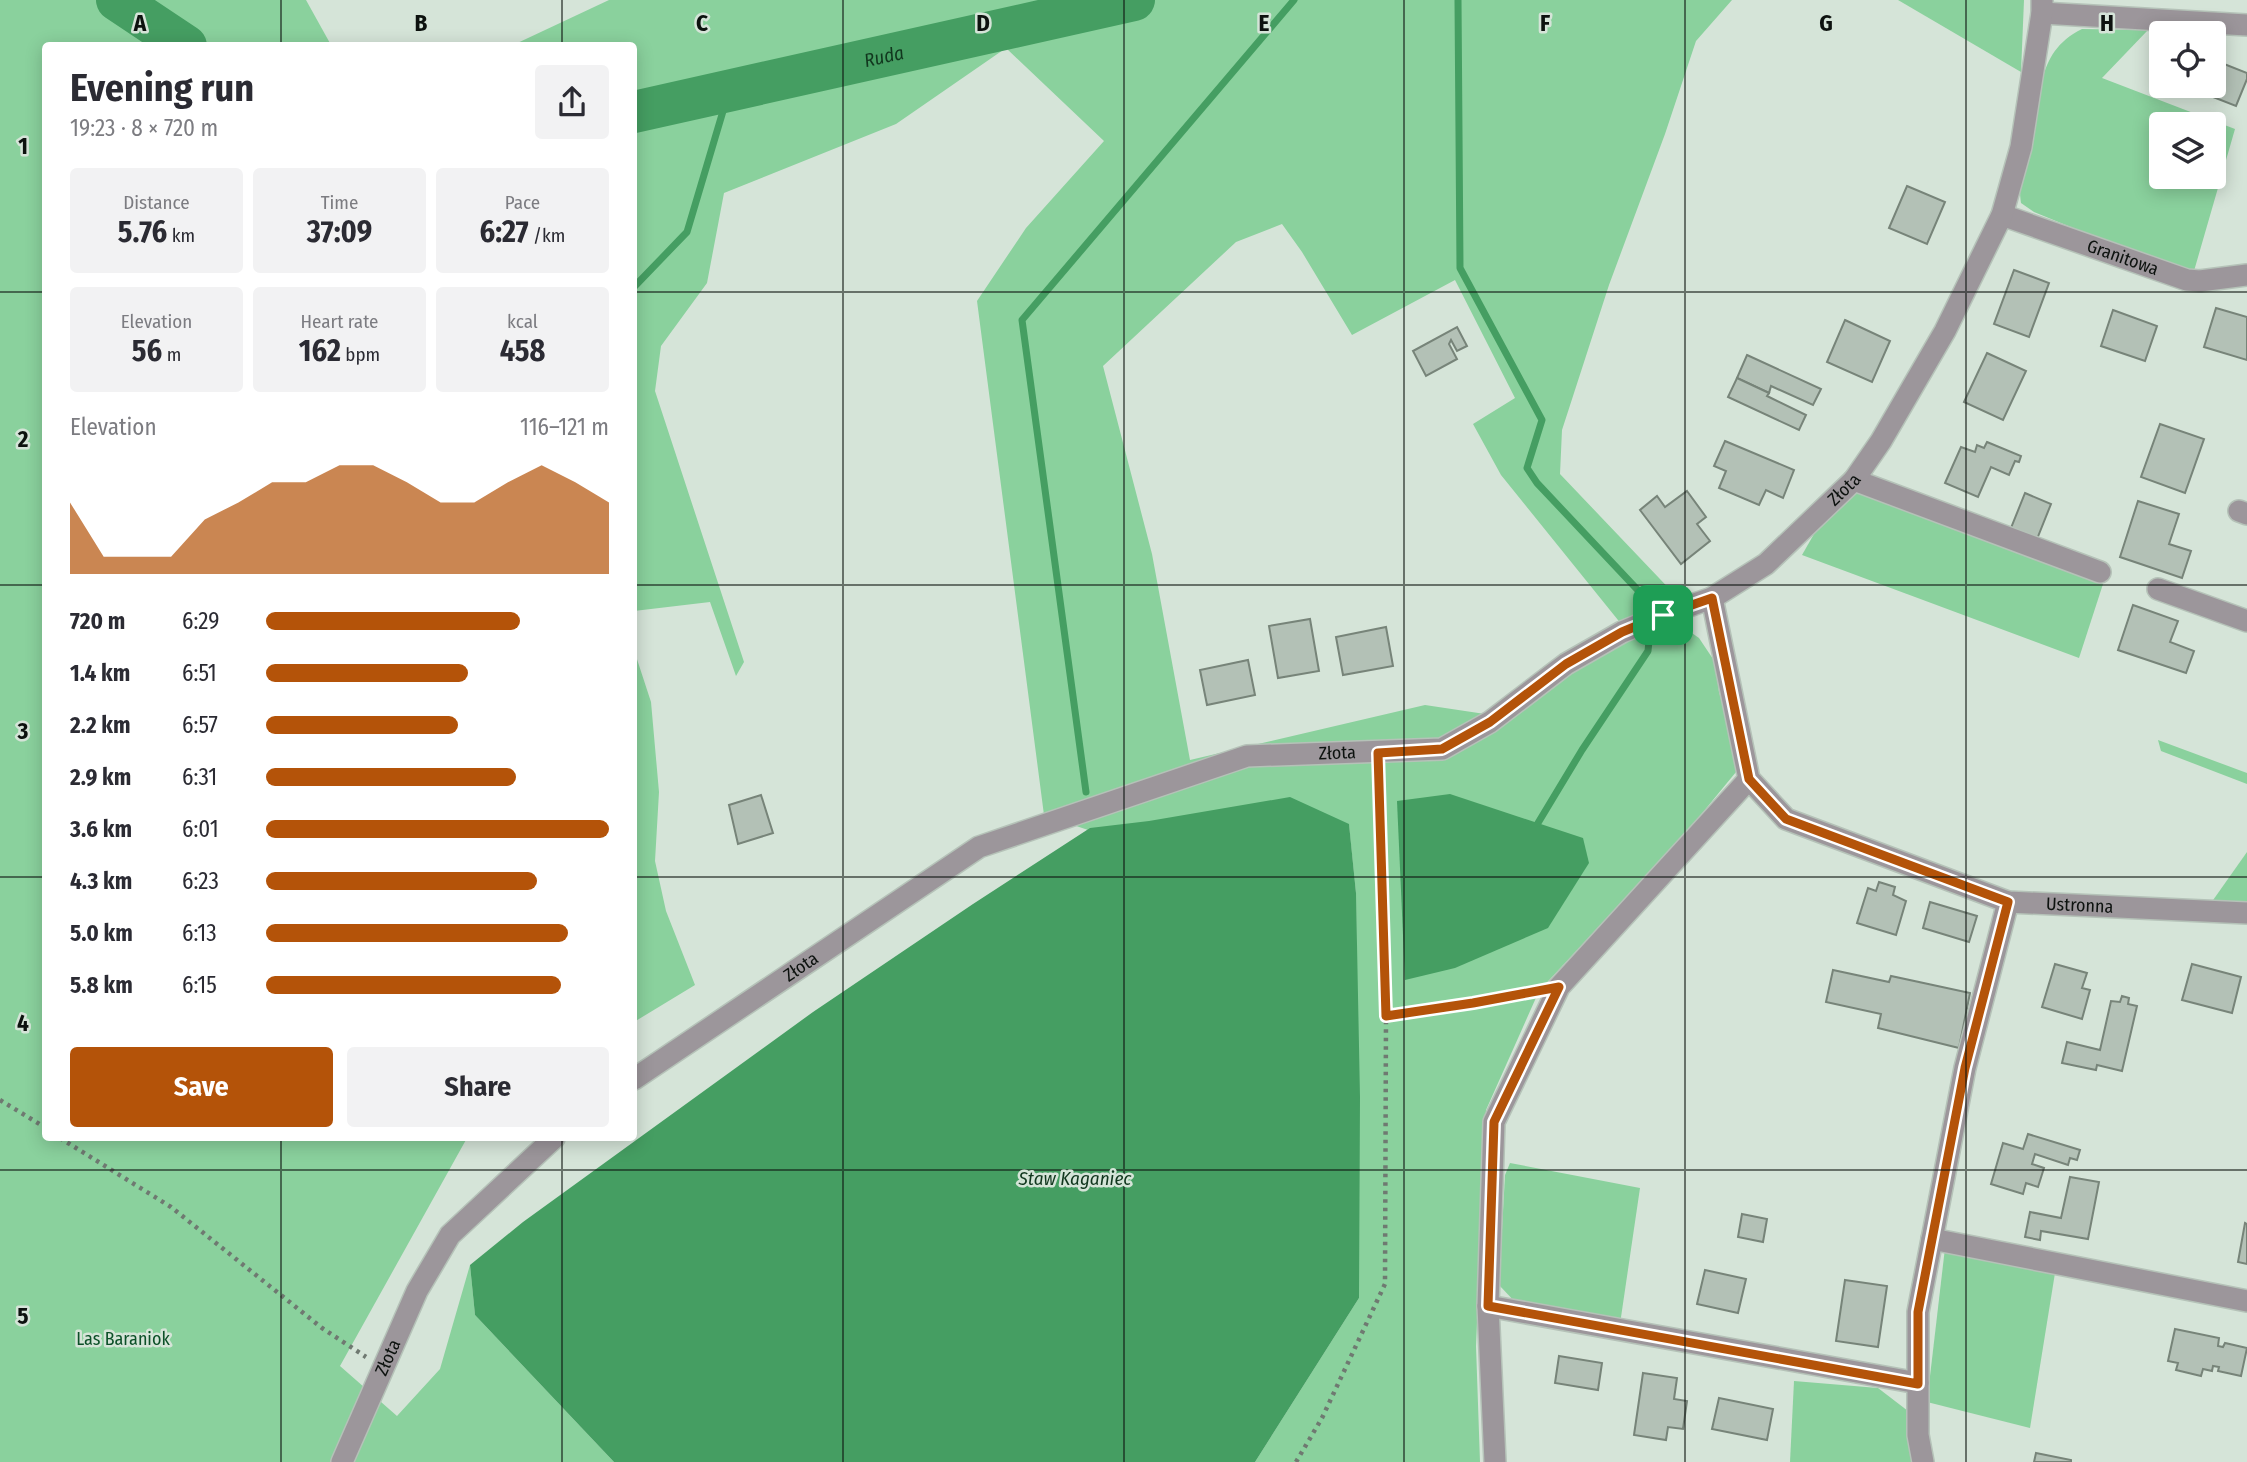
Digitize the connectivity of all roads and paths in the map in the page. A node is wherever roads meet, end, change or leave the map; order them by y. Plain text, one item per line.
1 (2042, 7) edge
2 (2247, 25) edge
3 (2002, 215) junction
4 (2247, 275) edge
5 (1854, 480) junction
6 (2099, 572) dead end
7 (2158, 589) dead end
8 (1712, 598) junction
9 (2247, 621) edge
10 (1378, 753) junction
11 (1749, 779) junction
12 (2008, 902) junction
13 (2247, 913) edge
14 (1559, 987) junction
15 (1386, 1016) junction
16 (637, 1077) edge
17 (0, 1100) edge
18 (42, 1126) edge
19 (65, 1141) edge
20 (551, 1141) edge
21 (1932, 1239) junction
22 (2247, 1301) edge
23 (1488, 1306) junction
24 (382, 1368) junction
25 (1918, 1384) junction
26 (342, 1462) edge
27 (1296, 1462) edge
28 (1495, 1462) edge
29 (1923, 1462) edge

1 - 2 street
1 - 3 street, Złota
3 - 4 street, Granitowa
3 - 5 street, Złota
5 - 6 street
5 - 8 street, Złota
7 - 9 street
8 - 10 street, Złota
8 - 11 street
10 - 15 path
10 - 16 street, Złota
11 - 12 street, Ustronna
11 - 14 street
12 - 13 street, Ustronna
12 - 21 street
14 - 15 path
14 - 23 street
15 - 27 path
17 - 18 path
19 - 24 path
20 - 24 street, Złota
21 - 22 street
21 - 25 street
23 - 25 street
23 - 28 street
24 - 26 street, Złota
25 - 29 street

